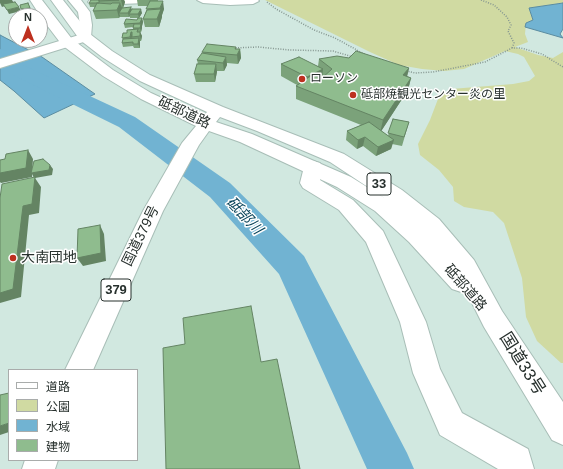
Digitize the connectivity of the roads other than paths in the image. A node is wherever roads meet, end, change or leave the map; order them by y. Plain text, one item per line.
1 (36, 0) edge
2 (57, 0) edge
3 (132, 0) edge
4 (147, 0) edge
5 (203, 0) edge
6 (253, 1) edge
7 (77, 2) edge
8 (85, 37) junction
9 (67, 42) junction
10 (0, 64) edge
11 (211, 117) junction
12 (313, 167) junction
13 (493, 319) junction
14 (79, 369) edge
15 (563, 429) edge
16 (518, 469) edge

1 - 9 main road, 砥部道路 / 33
2 - 8 main road, 砥部道路 / 33
3 - 4 main road
3 - 7 main road
5 - 6 main road
7 - 8 main road
8 - 9 main road
8 - 11 main road, 砥部道路 / 33
9 - 10 main road
9 - 11 main road, 砥部道路 / 33
11 - 12 main road, 砥部道路 / 33
11 - 13 main road, 砥部道路 / 33
11 - 14 main road, 国道379号 / 379
12 - 13 main road, 砥部道路 / 33
12 - 16 main road
13 - 15 main road, 国道33号 / 33

